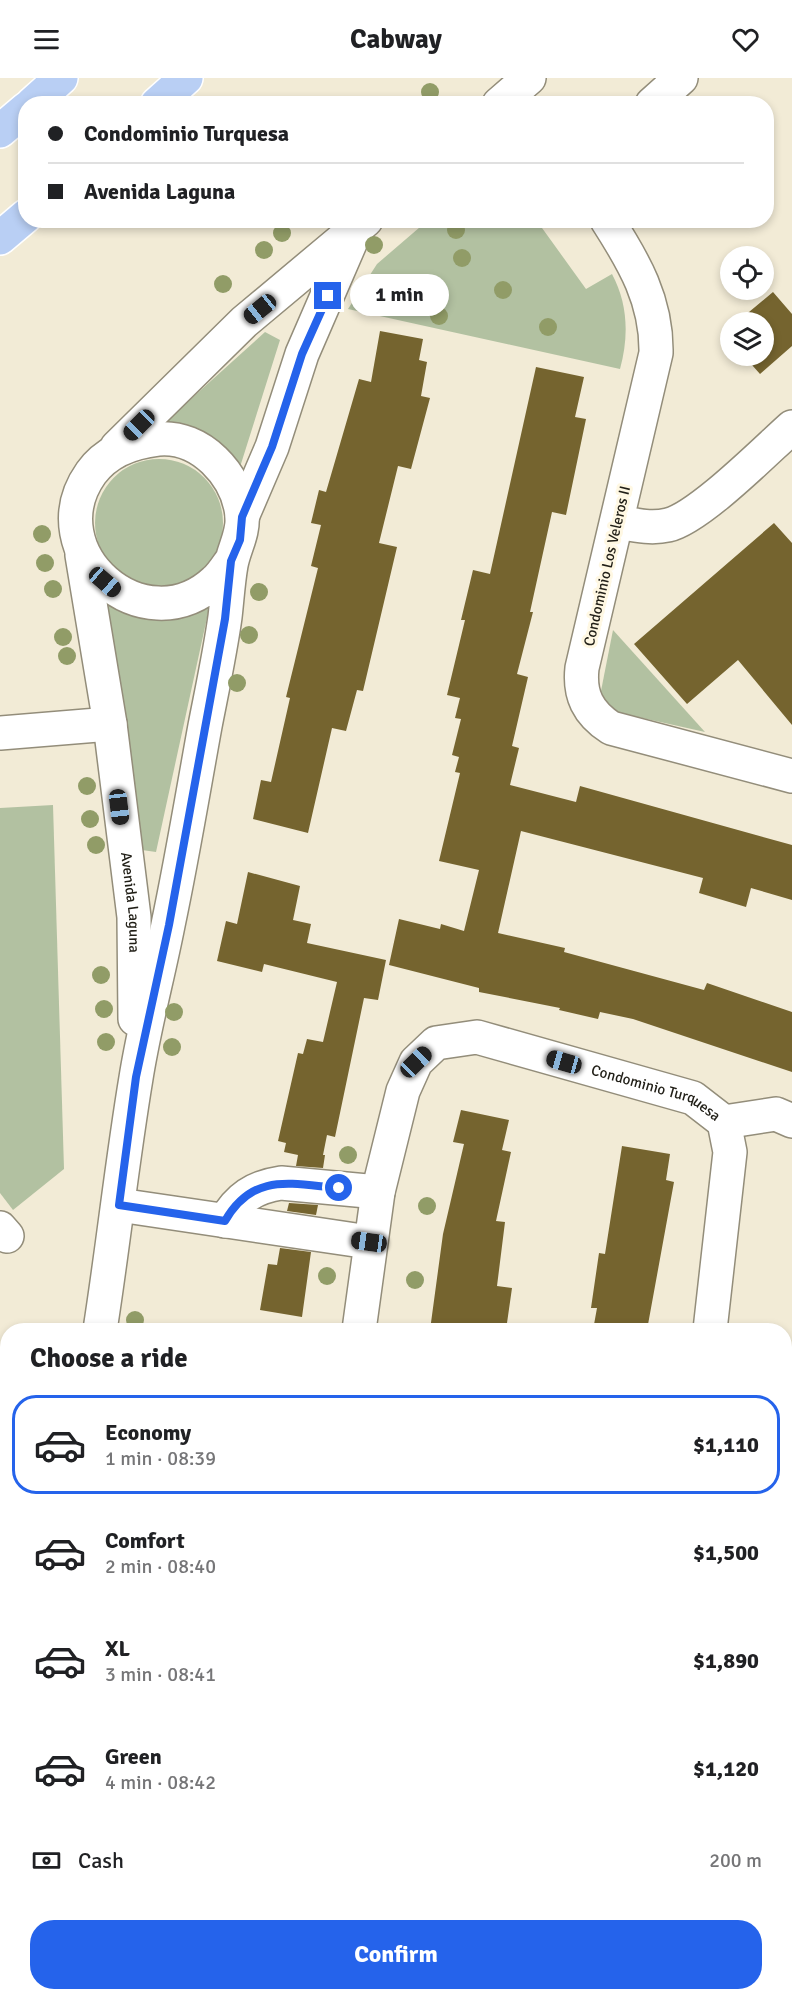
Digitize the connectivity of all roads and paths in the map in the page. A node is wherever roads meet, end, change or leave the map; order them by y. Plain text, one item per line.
1 (61, 78) edge
2 (186, 78) edge
3 (681, 78) edge
4 (41, 96) edge
5 (166, 96) edge
6 (661, 96) edge
7 (18, 116) edge
8 (0, 131) edge
9 (18, 223) edge
10 (357, 228) edge
11 (360, 228) edge
12 (612, 228) edge
13 (0, 238) edge
14 (244, 322) junction
15 (302, 354) junction
16 (792, 427) edge
17 (109, 455) junction
18 (242, 517) junction
19 (617, 522) junction
20 (81, 550) junction
21 (231, 561) junction
22 (110, 724) junction
23 (0, 733) edge
24 (792, 776) edge
25 (136, 1077) junction
26 (792, 1121) edge
27 (724, 1122) junction
28 (378, 1192) junction
29 (119, 1205) junction
30 (225, 1221) junction
31 (369, 1242) junction
32 (101, 1323) edge
33 (360, 1323) edge
34 (711, 1323) edge

1 - 4 highway
2 - 5 highway
3 - 6 street
7 - 8 highway
9 - 13 highway
10 - 14 street
11 - 15 street
12 - 19 street, Condominio Los Veleros II
14 - 15 street
14 - 17 street
15 - 18 street
16 - 19 street
17 - 18 street
17 - 20 street
18 - 21 street
19 - 24 street, Condominio Los Veleros II
20 - 21 street
20 - 22 street, Avenida Laguna
21 - 25 street, Avenida Laguna
22 - 23 street
22 - 25 street, Avenida Laguna
25 - 29 street, Avenida Laguna
26 - 27 street
27 - 28 street, Condominio Turquesa
27 - 34 street, Condominio Turquesa
28 - 30 street
28 - 31 street, Condominio Turquesa
29 - 30 street
29 - 32 street, Avenida Laguna
30 - 31 street
31 - 33 street, Condominio Turquesa

